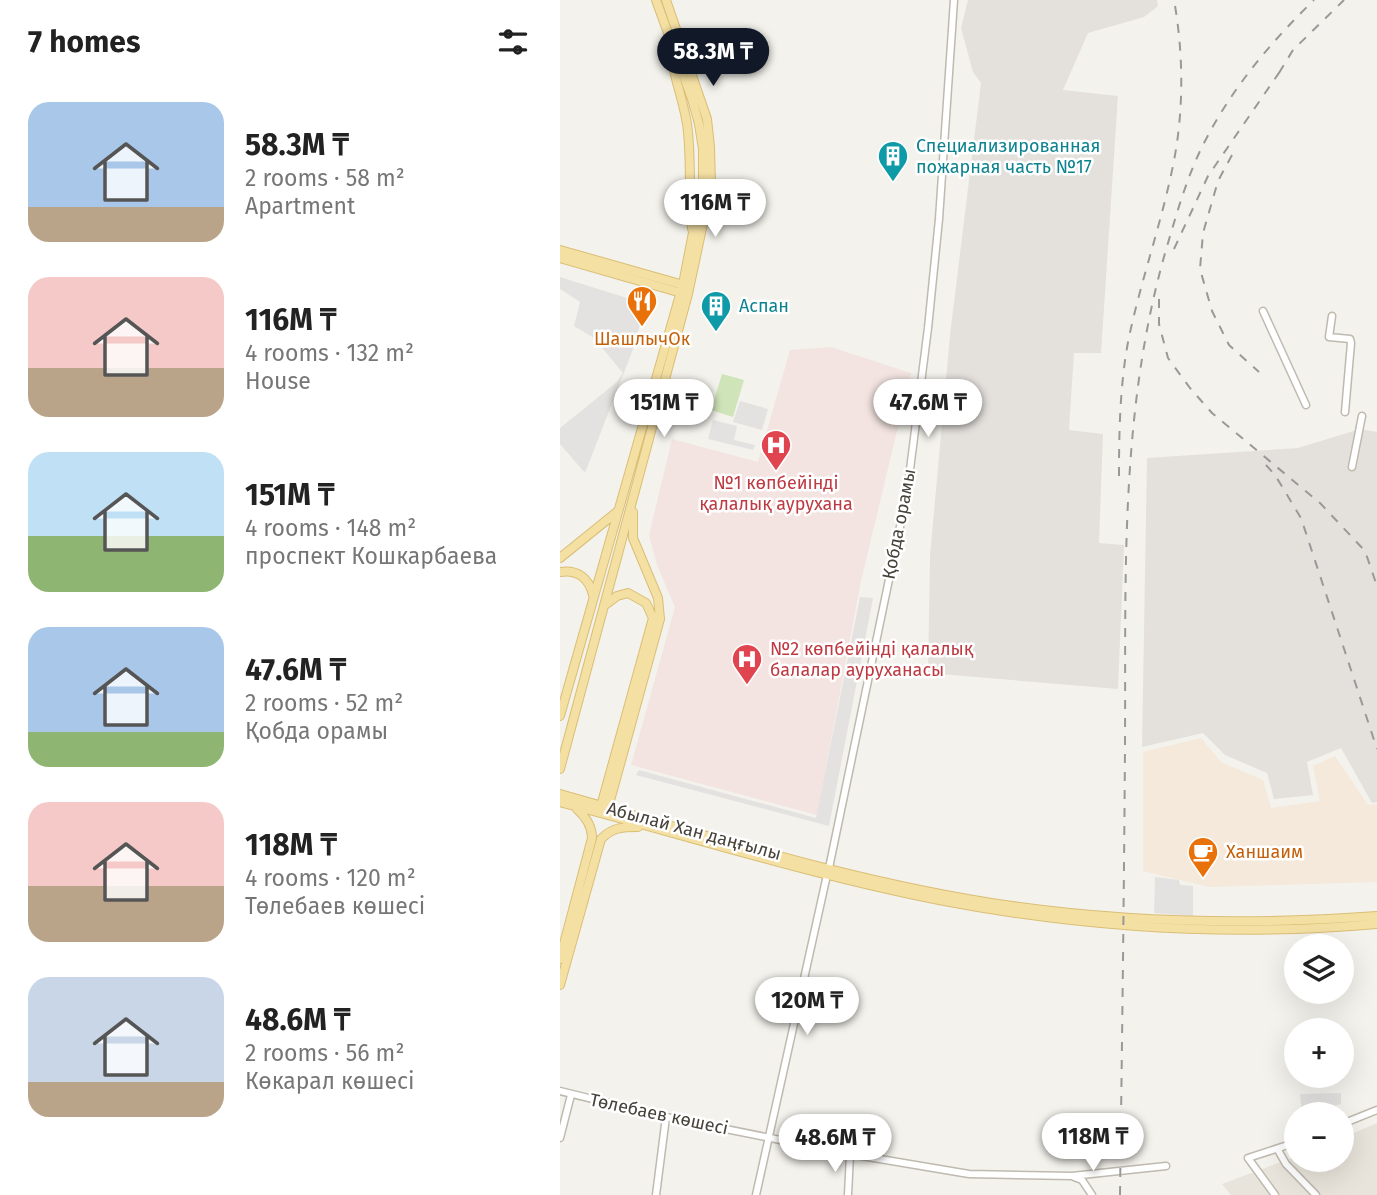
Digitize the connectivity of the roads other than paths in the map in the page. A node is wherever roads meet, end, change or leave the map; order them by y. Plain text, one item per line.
1 (656, 0) edge
2 (666, 0) edge
3 (954, 0) edge
4 (668, 35) junction
5 (692, 239) junction
6 (560, 250) edge
7 (560, 258) edge
8 (685, 289) junction
9 (1264, 311) dead end
10 (1332, 316) dead end
11 (1307, 405) dead end
12 (1345, 412) dead end
13 (1362, 416) dead end
14 (1352, 467) dead end
15 (633, 502) junction
16 (618, 512) junction
17 (560, 558) edge
18 (560, 572) edge
19 (592, 603) junction
20 (605, 605) junction
21 (560, 716) edge
22 (560, 769) edge
23 (560, 794) edge
24 (562, 802) edge
25 (604, 807) junction
26 (648, 827) junction
27 (828, 872) junction
28 (1377, 916) edge
29 (1377, 923) edge
30 (560, 960) edge
31 (560, 985) edge
32 (565, 1094) edge
33 (1377, 1110) edge
34 (666, 1117) junction
35 (1354, 1119) edge
36 (771, 1137) junction
37 (560, 1138) edge
38 (1284, 1147) edge
39 (1278, 1150) junction
40 (850, 1154) junction
41 (1166, 1166) dead end
42 (1072, 1176) junction
43 (656, 1195) edge
44 (756, 1195) edge
45 (848, 1195) edge
46 (1091, 1195) edge
47 (1275, 1195) edge
48 (1316, 1195) edge

1 - 4 main road
2 - 8 main road
3 - 27 street, Қобда орамы
4 - 5 main road
4 - 5 main road
5 - 8 main road
6 - 8 main road
7 - 8 main road
8 - 15 main road
8 - 16 main road
9 - 11 street
10 - 12 street
13 - 14 street
15 - 20 main road
15 - 25 main road
16 - 17 main road
16 - 19 main road
18 - 19 main road
19 - 21 main road
20 - 22 main road
20 - 25 main road
23 - 25 main road, Абылай Хан даңғылы
24 - 26 main road, Абылай Хан даңғылы
24 - 30 main road
25 - 27 main road, Абылай Хан даңғылы
26 - 27 main road, Абылай Хан даңғылы
26 - 31 main road
27 - 28 main road
27 - 29 main road
27 - 36 street, Қобда орамы
32 - 34 street, Төлебаев көшесі
32 - 37 street
33 - 35 street
34 - 36 street, Төлебаев көшесі
34 - 43 street
36 - 40 street, Төлебаев көшесі
36 - 44 street, Қобда орамы
38 - 39 street
39 - 47 street
39 - 48 street
40 - 42 street, Төлебаев көшесі
40 - 45 street
41 - 42 street, Төлебаев көшесі
42 - 46 street

